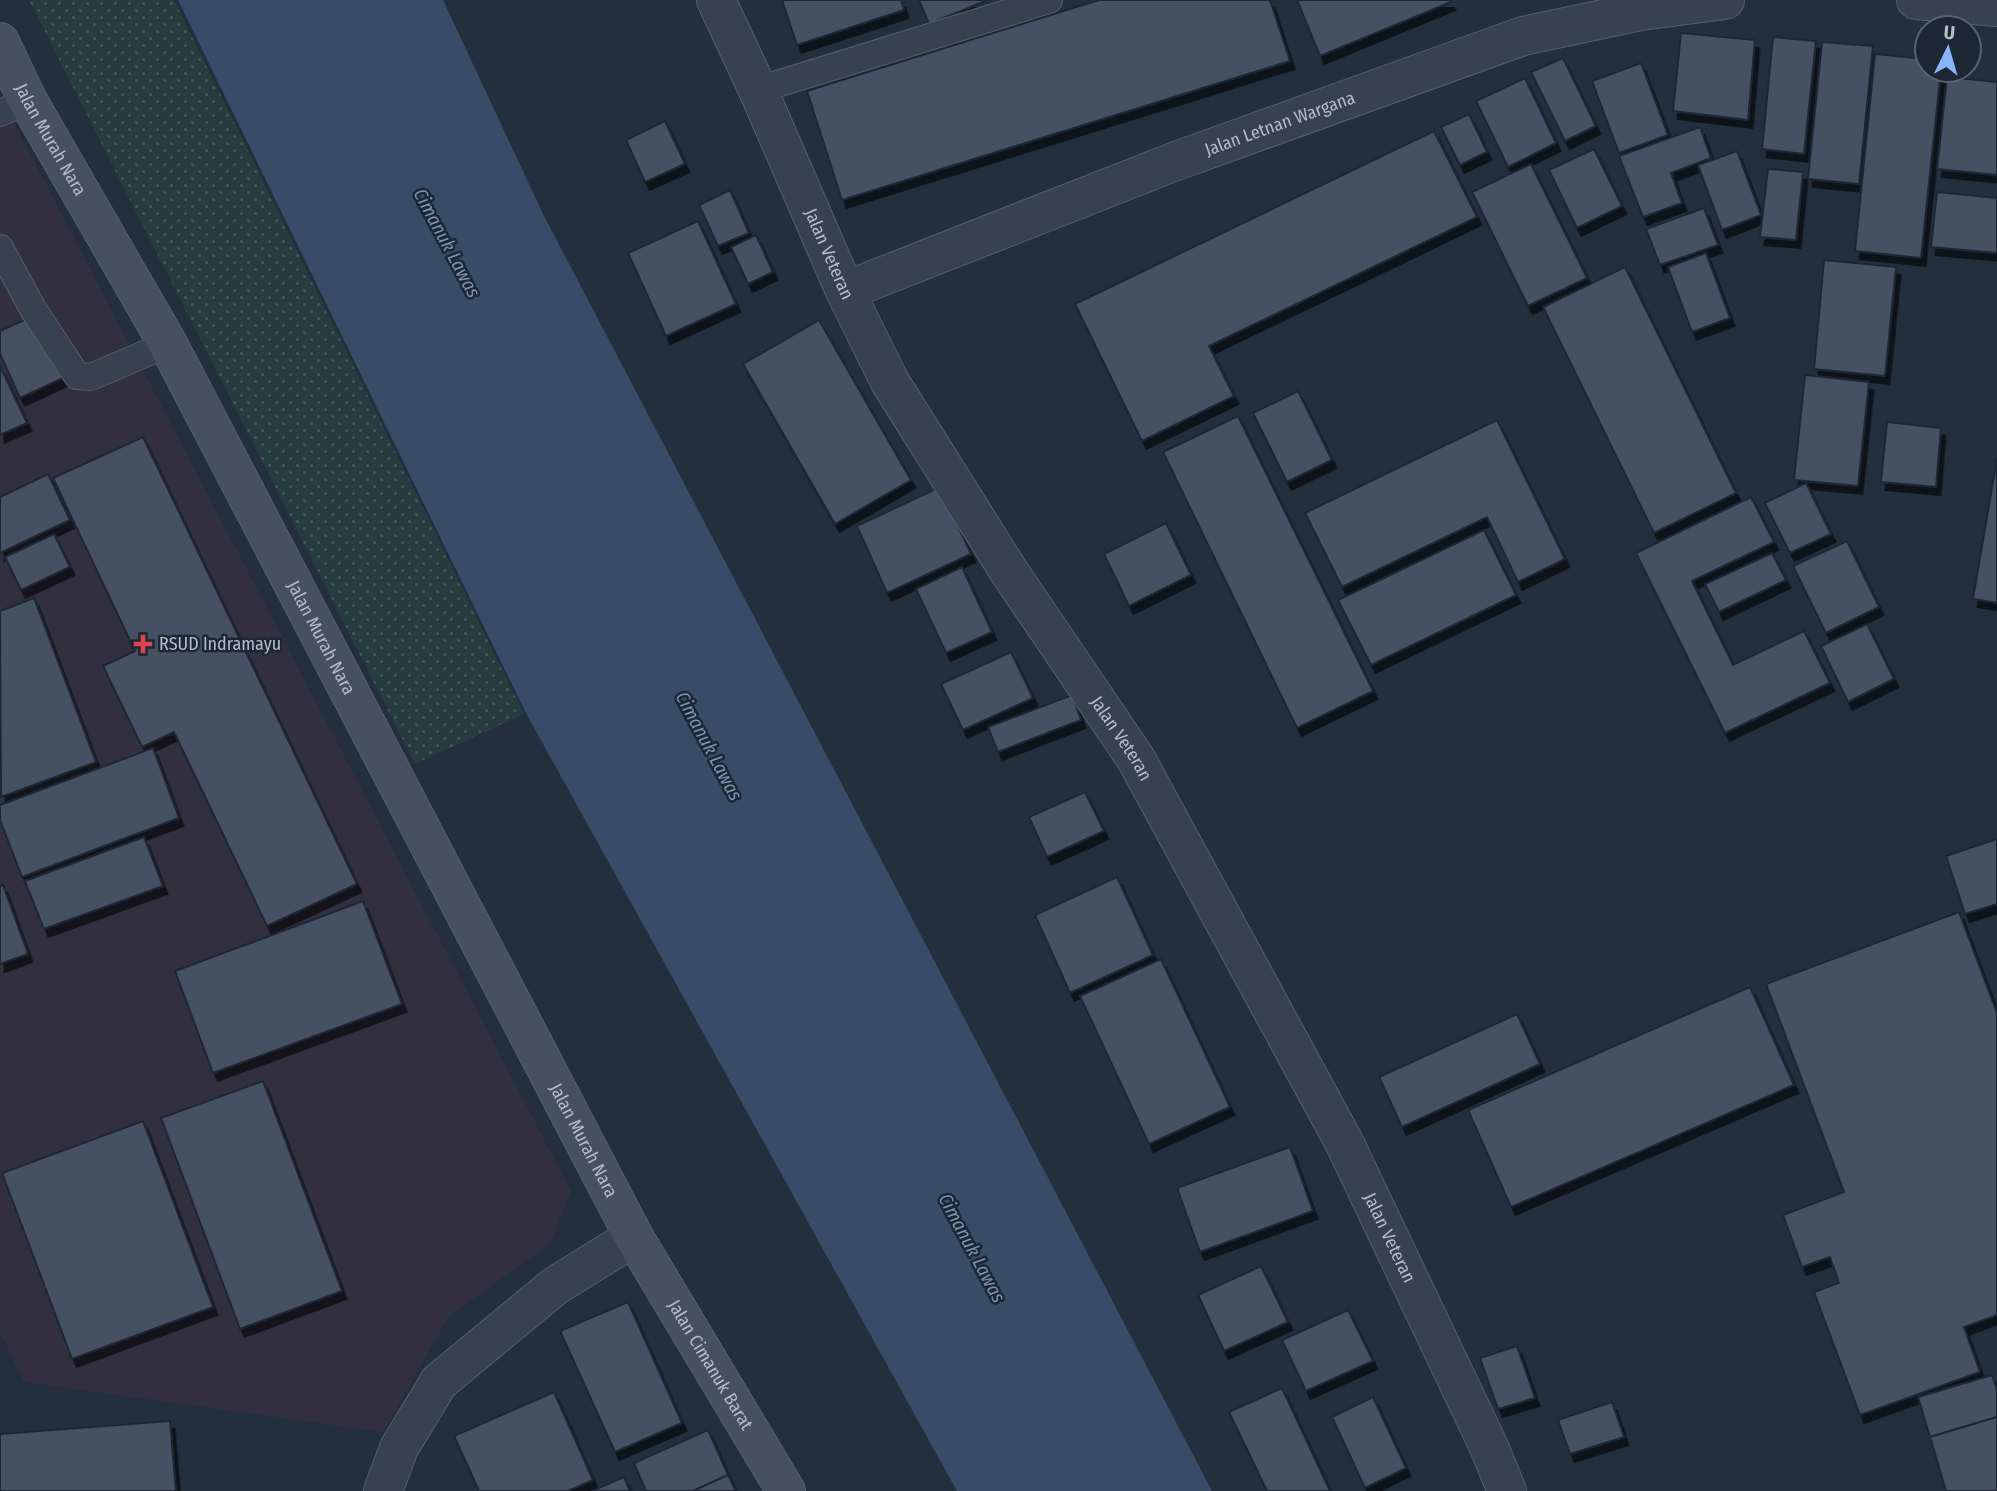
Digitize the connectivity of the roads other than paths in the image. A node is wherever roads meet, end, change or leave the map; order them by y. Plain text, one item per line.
1 (716, 0) edge
2 (1049, 0) edge
3 (1725, 0) edge
4 (1916, 0) edge
5 (1997, 7) edge
6 (0, 42) edge
7 (758, 90) junction
8 (14, 107) edge
9 (0, 248) edge
10 (845, 291) junction
11 (168, 344) junction
12 (634, 1237) junction
13 (383, 1491) edge
14 (786, 1491) edge
15 (1507, 1491) edge

1 - 7 street, Jalan Veteran
2 - 7 lane
3 - 10 street, Jalan Letnan Wargana
4 - 5 street
6 - 8 street, Jalan Murah Nara
7 - 10 street, Jalan Veteran
8 - 11 street, Jalan Murah Nara
9 - 11 lane
10 - 15 street, Jalan Veteran
11 - 12 street, Jalan Murah Nara
12 - 13 street
12 - 14 street, Jalan Cimanuk Barat

